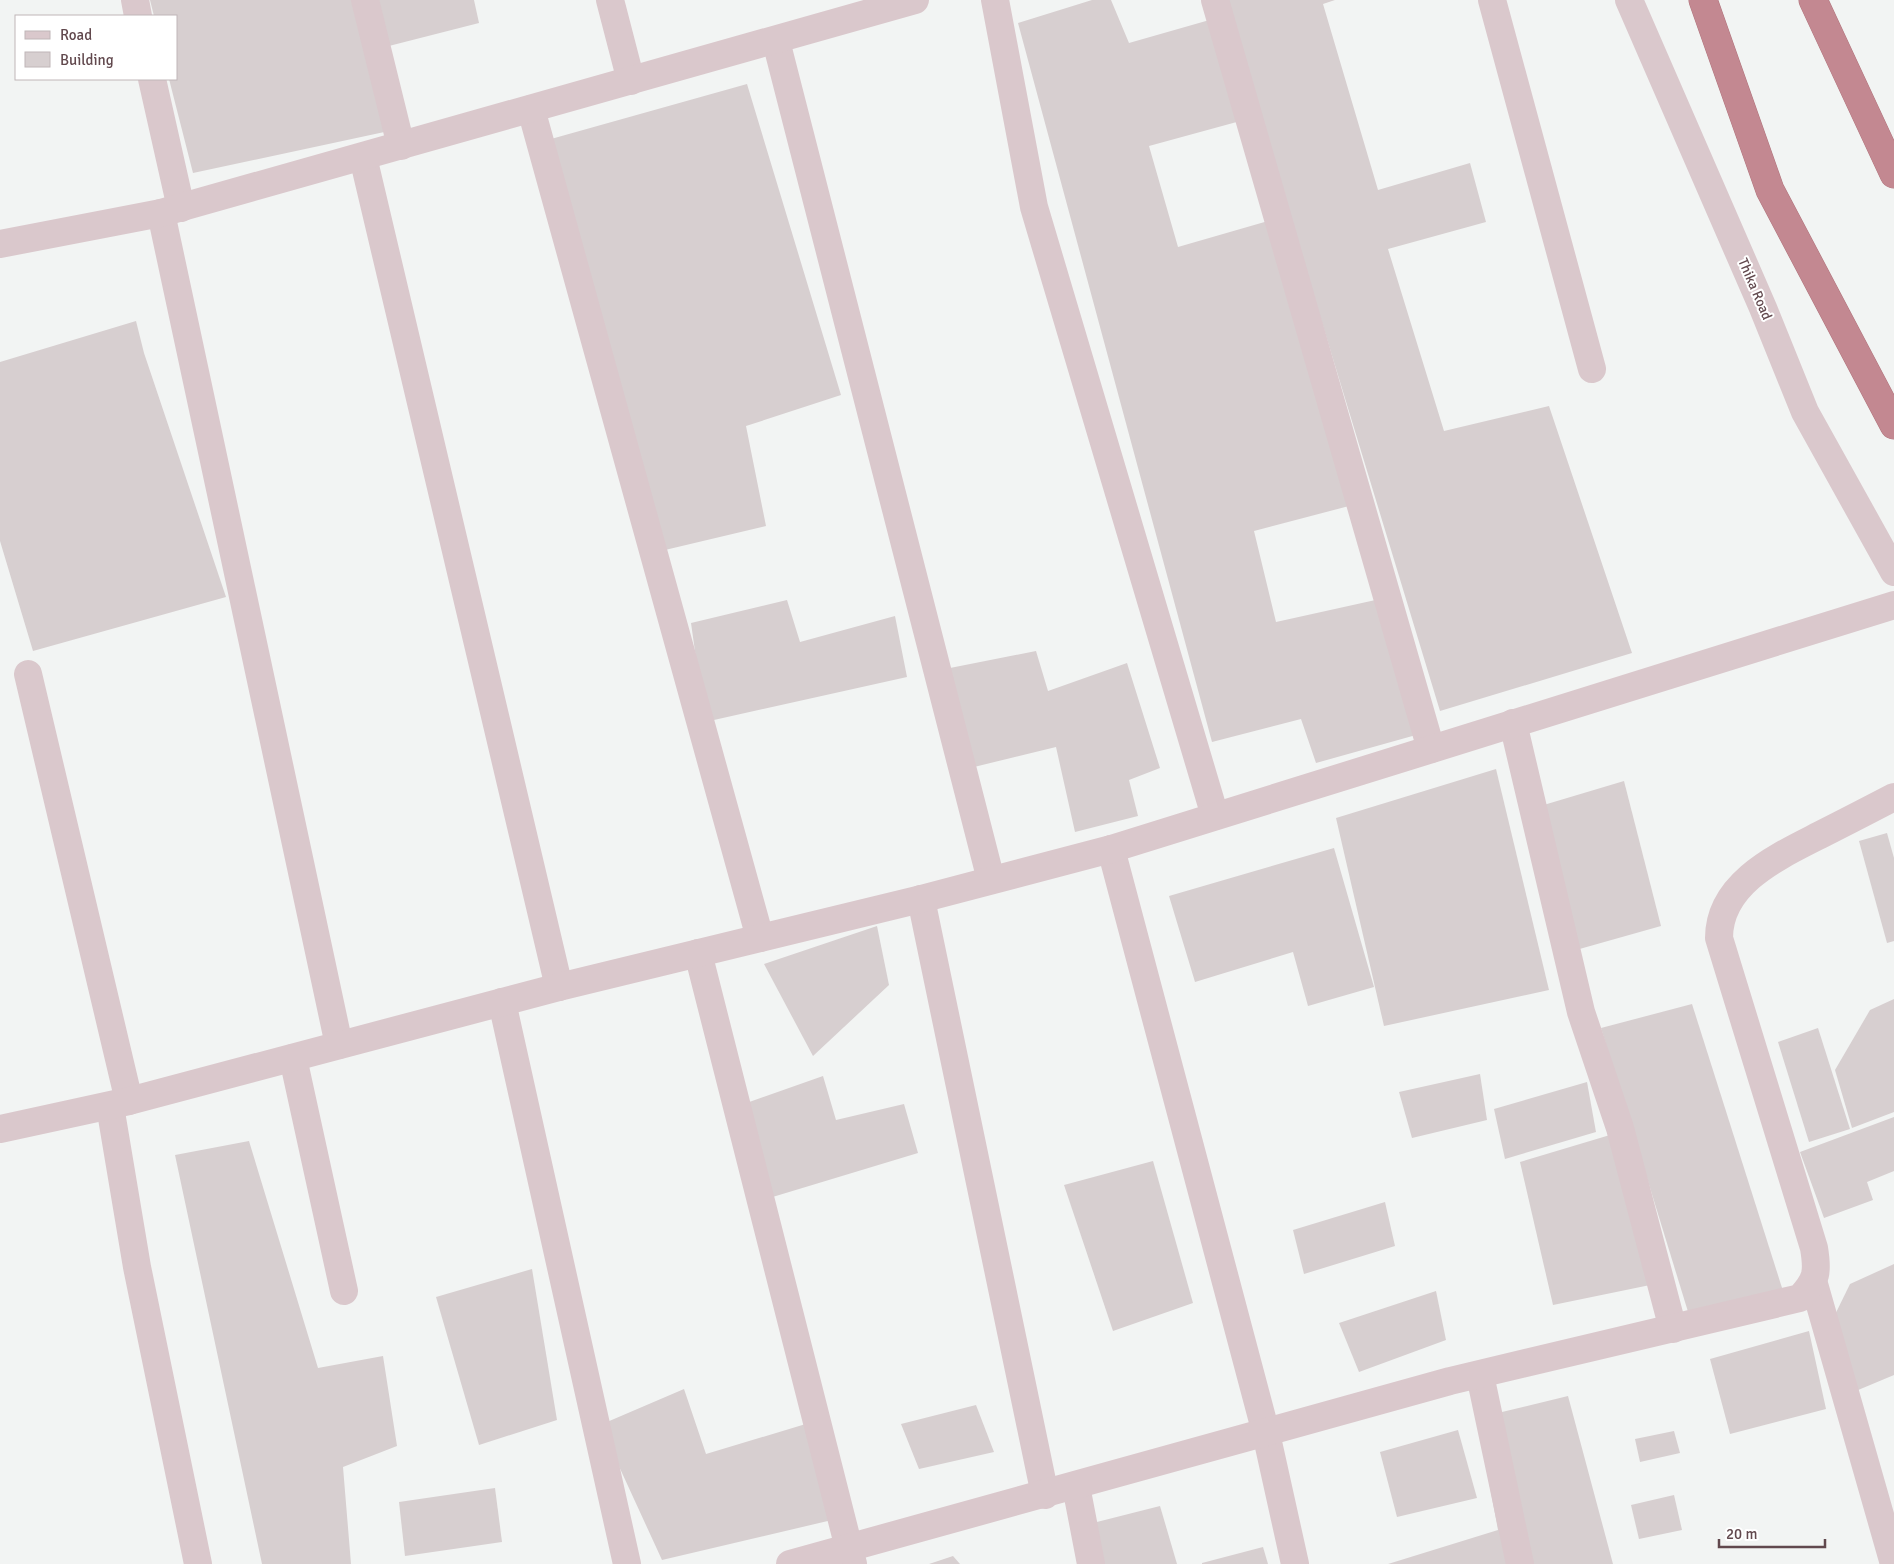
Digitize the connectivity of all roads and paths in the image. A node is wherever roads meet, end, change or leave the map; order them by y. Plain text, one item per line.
1 (135, 0) edge
2 (365, 0) edge
3 (610, 0) edge
4 (915, 0) edge
5 (995, 0) edge
6 (1215, 0) edge
7 (1492, 0) edge
8 (1628, 0) edge
9 (1703, 0) edge
10 (1813, 0) edge
11 (839, 10) edge
12 (138, 15) edge
13 (776, 41) junction
14 (152, 80) edge
15 (631, 81) junction
16 (531, 109) junction
17 (402, 146) junction
18 (363, 157) junction
19 (1894, 174) edge
20 (171, 211) junction
21 (0, 244) edge
22 (1592, 369) dead end
23 (1894, 425) edge
24 (1894, 572) edge
25 (1894, 605) edge
26 (28, 674) dead end
27 (1513, 723) junction
28 (1431, 750) junction
29 (1894, 797) edge
30 (1215, 816) junction
31 (1110, 849) junction
32 (990, 880) junction
33 (921, 900) junction
34 (760, 938) junction
35 (698, 953) junction
36 (558, 987) junction
37 (502, 1002) junction
38 (339, 1045) junction
39 (293, 1058) junction
40 (119, 1104) junction
41 (0, 1129) edge
42 (1814, 1284) junction
43 (344, 1291) dead end
44 (1673, 1330) junction
45 (1480, 1375) junction
46 (1266, 1433) junction
47 (1076, 1486) junction
48 (1045, 1495) junction
49 (851, 1557) edge
50 (198, 1564) edge
51 (626, 1564) edge
52 (790, 1564) edge
53 (1091, 1564) edge
54 (1295, 1564) edge
55 (1520, 1564) edge
56 (1894, 1564) edge

1 - 12 street
2 - 17 street
3 - 15 street
4 - 11 street
5 - 30 street
6 - 28 street
7 - 22 street
8 - 24 street, Thika Road
9 - 23 highway
10 - 19 highway
11 - 13 street
13 - 15 street
13 - 32 street
14 - 20 street
15 - 16 street
16 - 17 street
16 - 34 street
17 - 18 street
18 - 20 street
18 - 36 street
20 - 21 street
20 - 38 street
25 - 27 street
26 - 40 street
27 - 28 street
27 - 44 street
28 - 30 street
29 - 42 street
30 - 31 street
31 - 32 street
31 - 46 street
32 - 33 street
33 - 34 street
33 - 48 street
34 - 35 street
35 - 36 street
35 - 49 street
36 - 37 street
37 - 38 street
37 - 51 street
38 - 39 street
39 - 40 street
39 - 43 street
40 - 41 street
40 - 50 street
42 - 44 street
42 - 56 street
44 - 45 street
45 - 46 street
45 - 55 street
46 - 47 street
46 - 54 street
47 - 48 street
47 - 53 street
48 - 49 street
49 - 52 street

